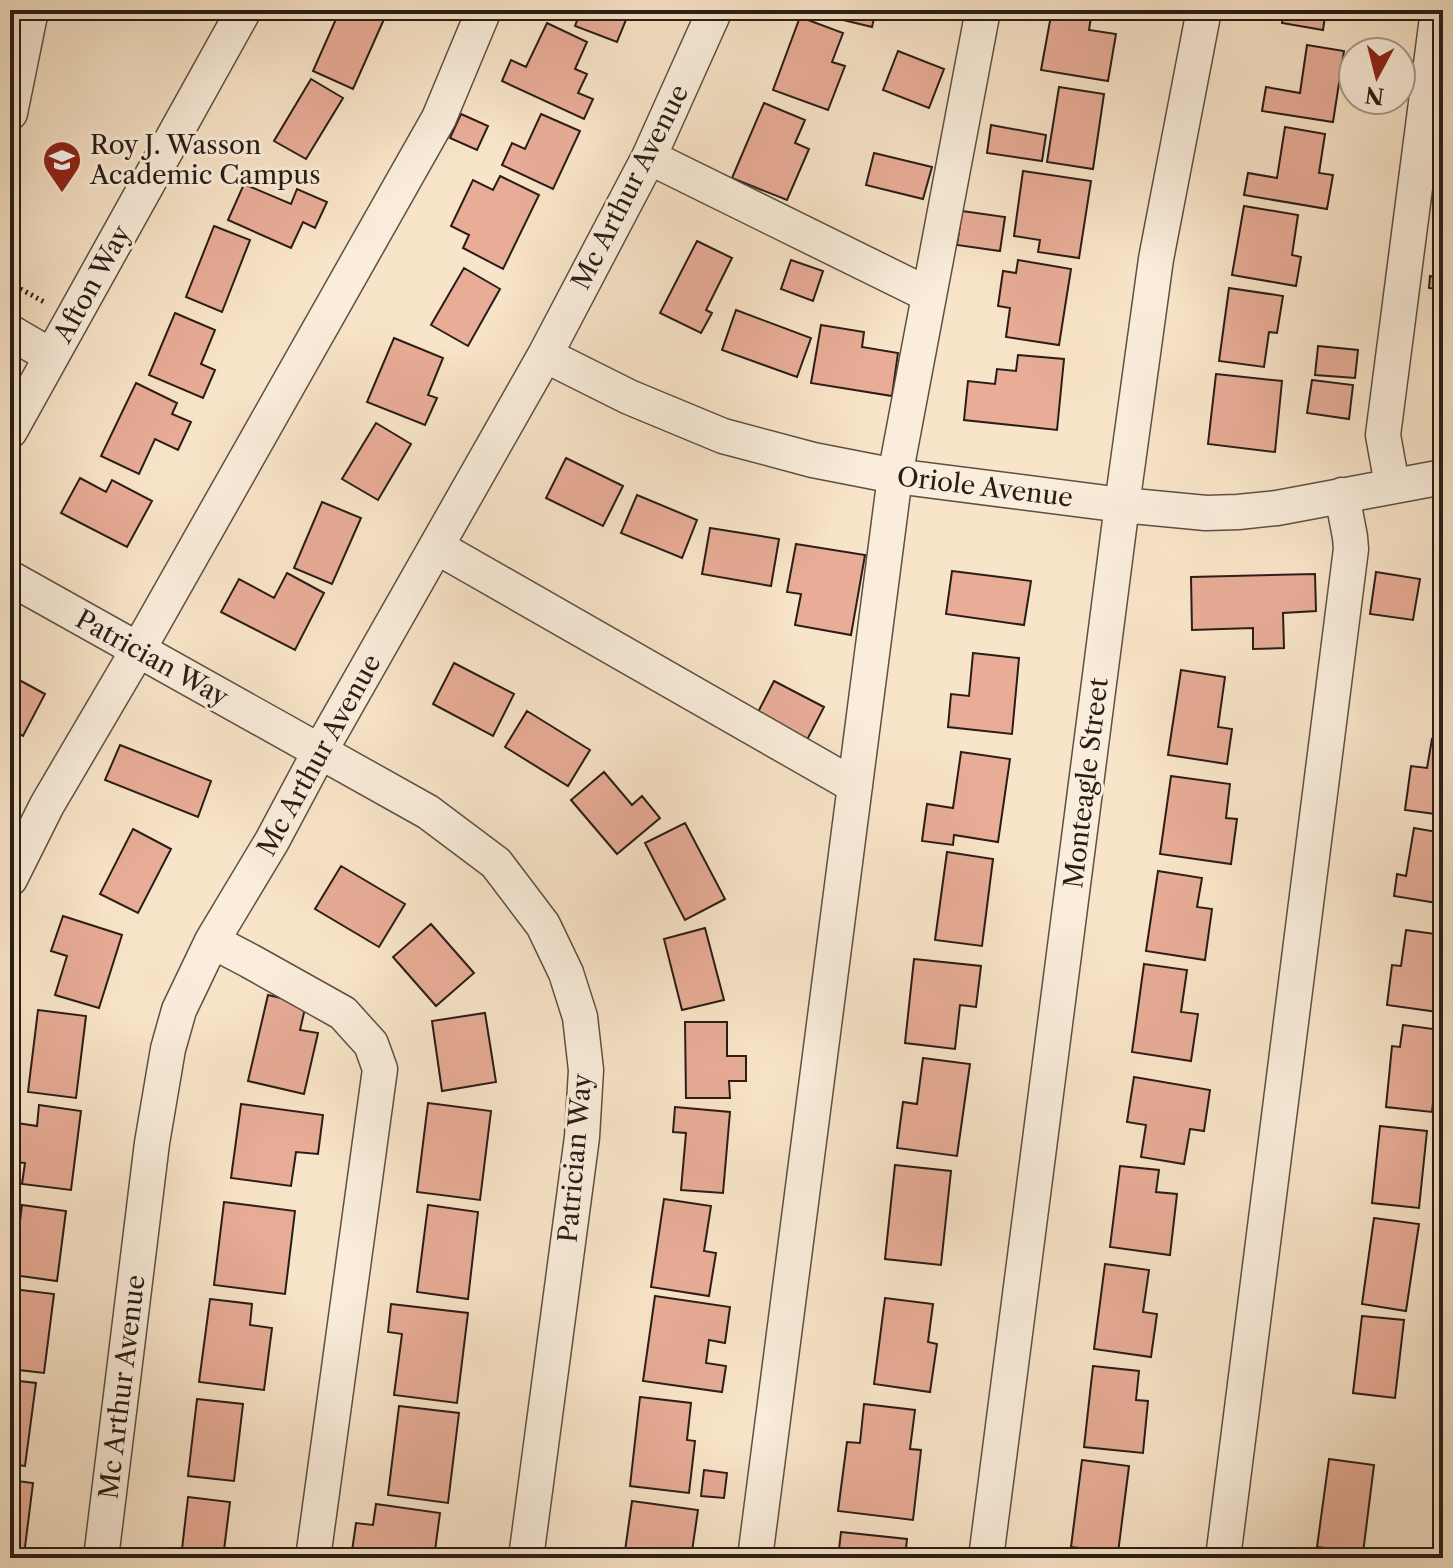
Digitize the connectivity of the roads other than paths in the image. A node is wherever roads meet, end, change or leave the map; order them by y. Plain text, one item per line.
1 (31, 10) edge
2 (244, 10) edge
3 (484, 10) edge
4 (715, 10) edge
5 (983, 10) edge
6 (1204, 10) edge
7 (1438, 10) edge
8 (10, 113) edge
9 (649, 157) junction
10 (929, 295) junction
11 (10, 332) edge
12 (545, 355) junction
13 (51, 356) junction
14 (10, 431) edge
15 (895, 476) junction
16 (1443, 477) edge
17 (1392, 485) junction
18 (1342, 495) junction
19 (1122, 505) junction
20 (437, 547) junction
21 (10, 578) edge
22 (138, 650) junction
23 (320, 751) junction
24 (855, 786) junction
25 (10, 879) edge
26 (212, 941) junction
27 (101, 1558) edge
28 (313, 1558) edge
29 (526, 1558) edge
30 (755, 1558) edge
31 (986, 1558) edge
32 (1223, 1558) edge

1 - 8 street
2 - 13 street, Afton Way
3 - 22 street
4 - 9 street, Mc Arthur Avenue
5 - 10 street
6 - 19 street, Monteagle Street
7 - 17 street
9 - 10 street
9 - 12 street, Mc Arthur Avenue
10 - 15 street
11 - 13 street
12 - 15 street, Oriole Avenue
12 - 20 street, Mc Arthur Avenue
13 - 14 street, Afton Way
15 - 19 street, Oriole Avenue
15 - 24 street
16 - 17 street, Oriole Avenue
17 - 18 street, Oriole Avenue
18 - 19 street, Oriole Avenue
18 - 32 street
19 - 31 street, Monteagle Street
20 - 23 street, Mc Arthur Avenue
20 - 24 street
21 - 22 street, Patrician Way
22 - 23 street, Patrician Way
22 - 25 street
23 - 26 street, Mc Arthur Avenue
23 - 29 street, Patrician Way
24 - 30 street
26 - 27 street, Mc Arthur Avenue
26 - 28 street

